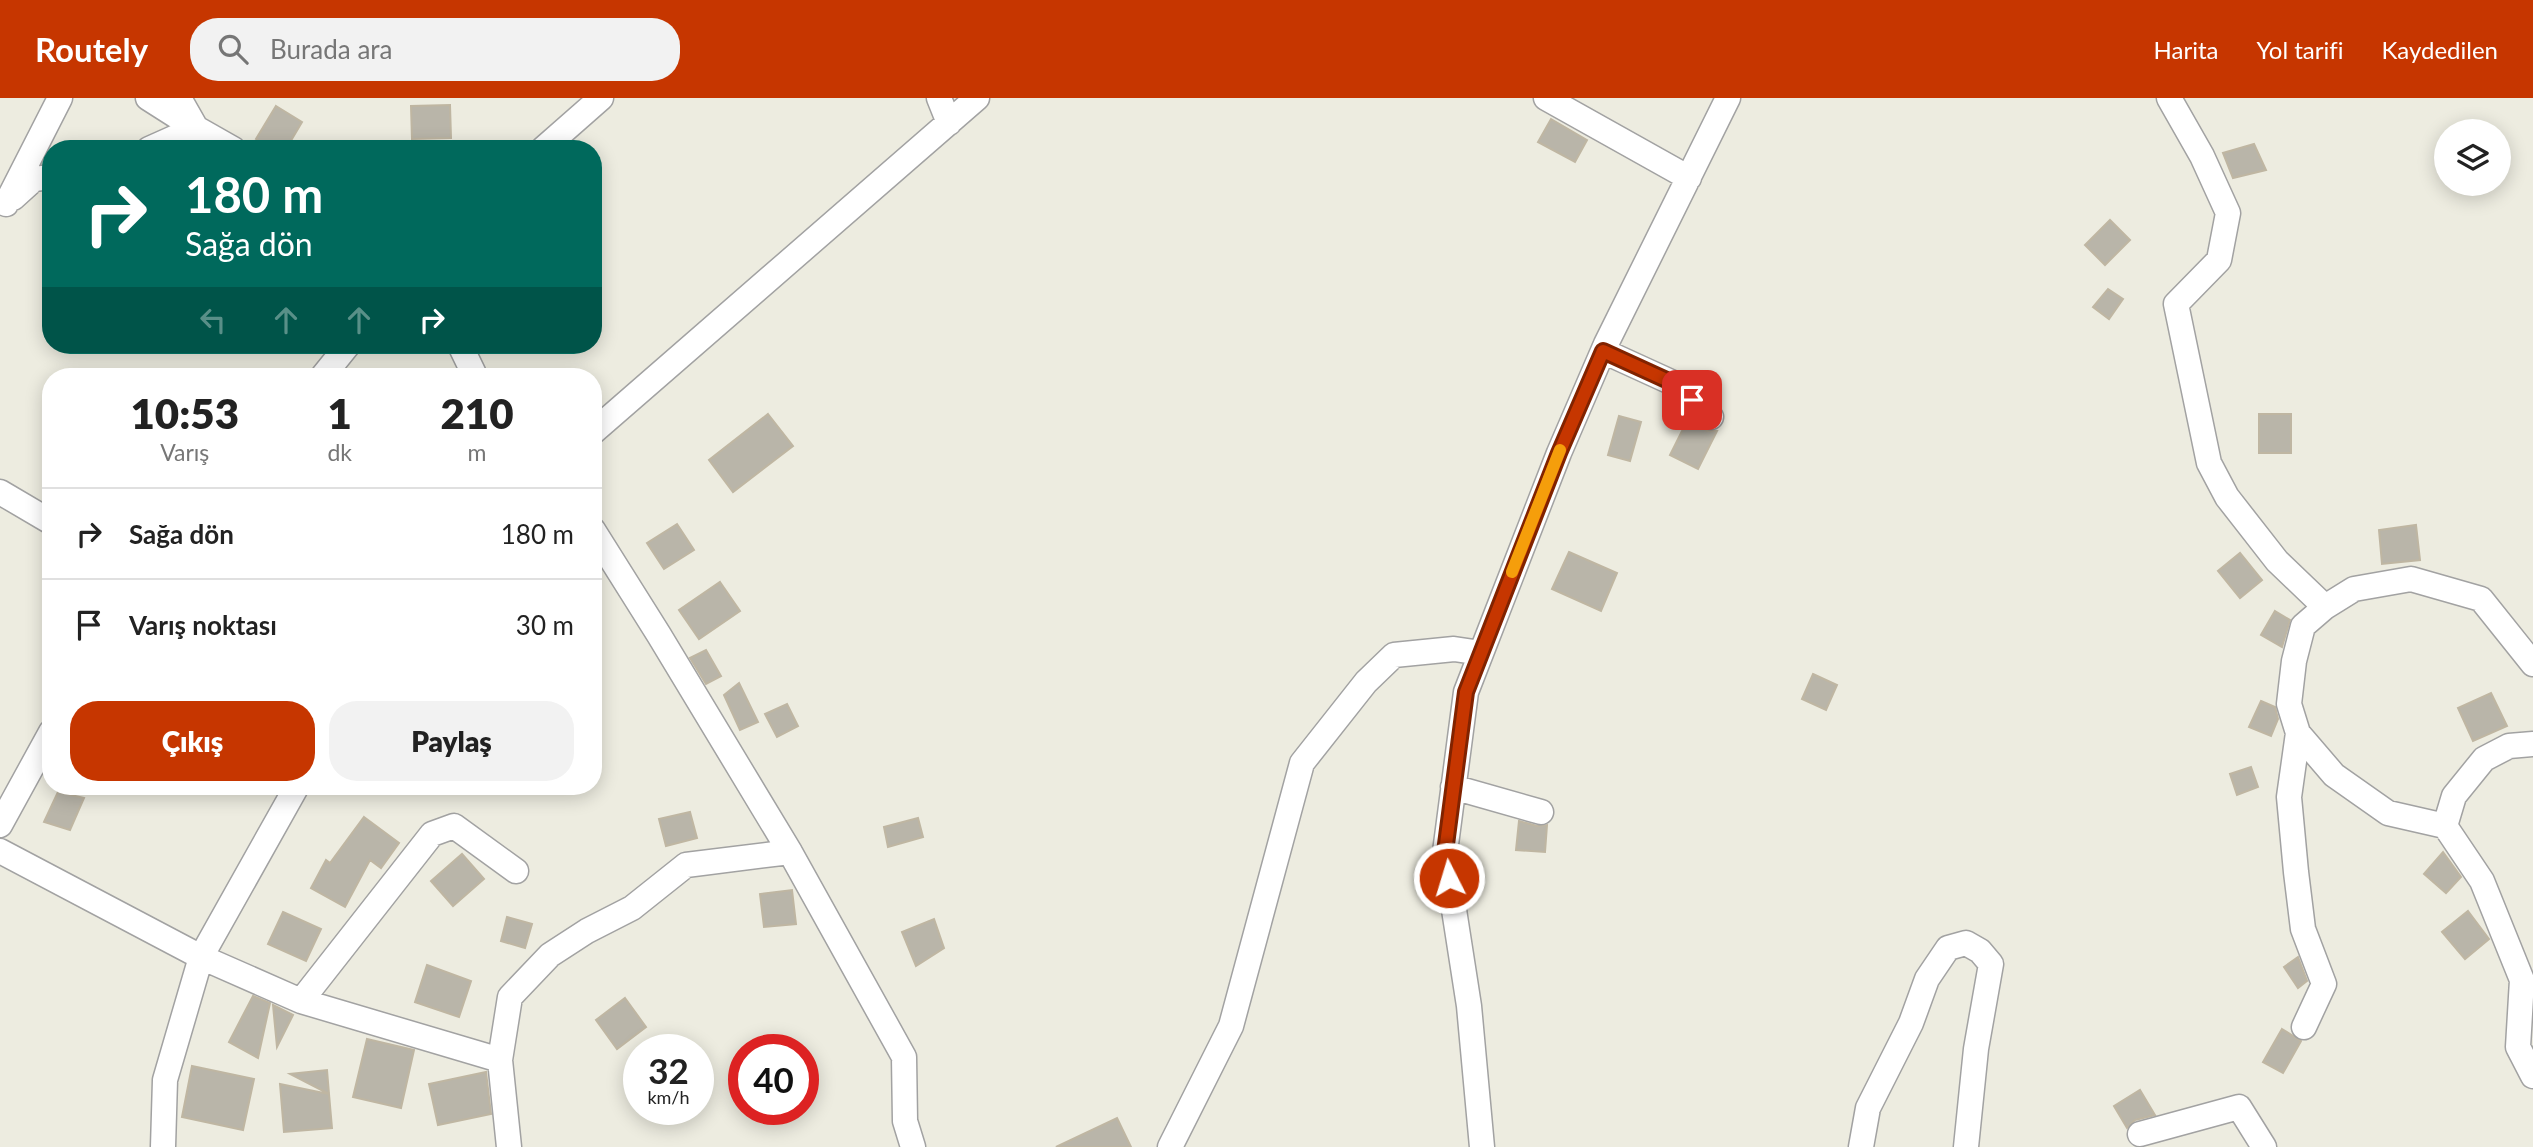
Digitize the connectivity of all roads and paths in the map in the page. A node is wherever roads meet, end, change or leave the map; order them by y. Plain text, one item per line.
1 (60, 98) edge
2 (148, 98) edge
3 (179, 98) edge
4 (601, 98) edge
5 (939, 98) edge
6 (977, 98) edge
7 (1546, 98) edge
8 (1728, 98) edge
9 (2169, 98) edge
10 (949, 122) junction
11 (196, 128) junction
12 (169, 140) edge
13 (217, 140) edge
14 (553, 140) edge
15 (42, 178) edge
16 (1689, 178) junction
17 (3, 211) edge
18 (1603, 351) junction
19 (341, 354) edge
20 (329, 368) edge
21 (1711, 416) dead end
22 (602, 424) edge
23 (0, 492) edge
24 (42, 511) edge
25 (602, 544) edge
26 (2325, 607) junction
27 (1481, 653) junction
28 (2533, 664) edge
29 (2298, 733) junction
30 (2533, 744) edge
31 (42, 748) edge
32 (1453, 787) junction
33 (292, 795) edge
34 (1541, 812) dead end
35 (0, 825) edge
36 (2445, 826) junction
37 (0, 850) edge
38 (790, 852) junction
39 (516, 871) dead end
40 (201, 957) junction
41 (302, 1001) junction
42 (2304, 1027) dead end
43 (500, 1060) junction
44 (2533, 1076) edge
45 (1478, 1117) junction
46 (2140, 1134) dead end
47 (163, 1147) edge
48 (509, 1147) edge
49 (913, 1147) edge
50 (1170, 1147) edge
51 (1482, 1147) edge
52 (1494, 1147) edge
53 (1861, 1147) edge
54 (1966, 1147) edge
55 (2264, 1147) edge

1 - 17 street
2 - 11 street
3 - 11 street
4 - 14 street
5 - 10 street
6 - 10 street
7 - 16 street
8 - 16 street
9 - 26 street
10 - 22 street
11 - 12 street
11 - 13 street
15 - 17 street
16 - 18 street
18 - 21 street
18 - 27 street
19 - 20 street
23 - 24 street
25 - 38 street
26 - 28 street
26 - 29 street
27 - 32 street
27 - 50 street
29 - 36 street
29 - 42 street
30 - 36 street
31 - 35 street
32 - 34 street
32 - 45 street
33 - 40 street
36 - 44 street
37 - 40 street
38 - 43 street
38 - 49 street
39 - 41 street
40 - 41 street
40 - 47 street
41 - 43 street
43 - 48 street
45 - 51 street
45 - 52 street
46 - 55 street
53 - 54 street

